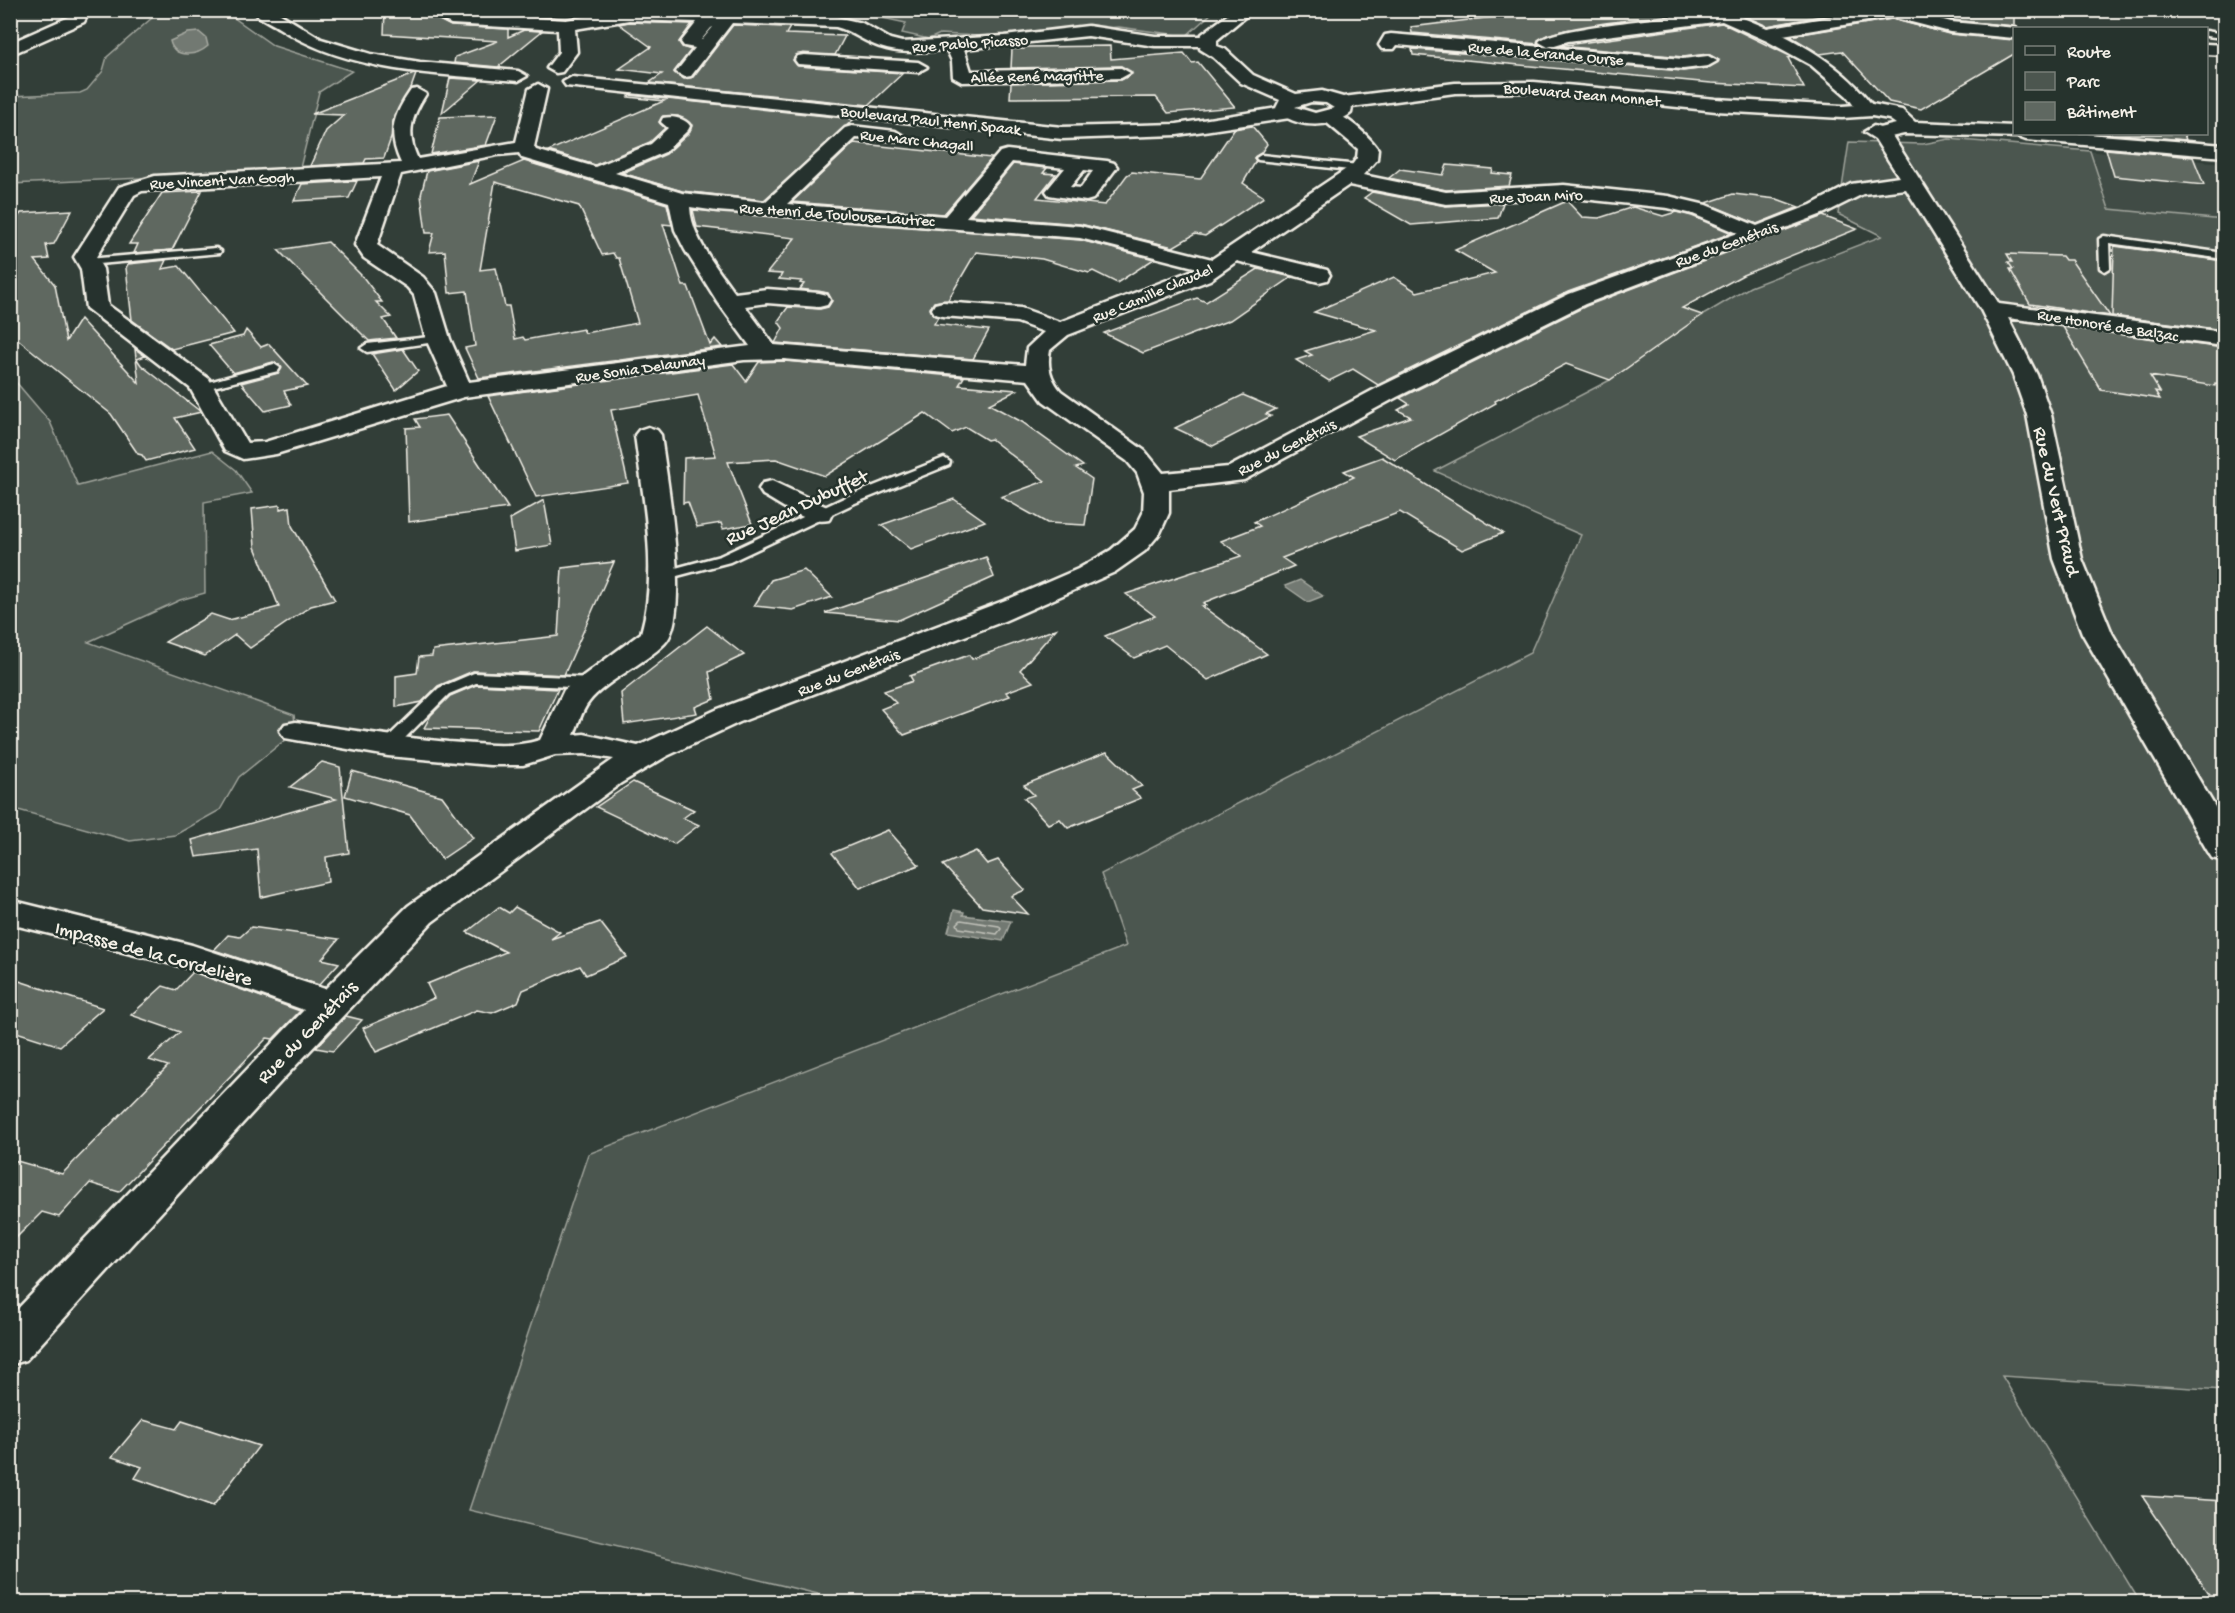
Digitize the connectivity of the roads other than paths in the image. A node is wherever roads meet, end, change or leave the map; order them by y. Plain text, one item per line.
1 (260, 10) edge
2 (431, 10) edge
3 (1888, 11) edge
4 (630, 13) edge
5 (1243, 13) edge
6 (1716, 14) edge
7 (78, 18) dead end
8 (719, 18) junction
9 (566, 25) junction
10 (1767, 33) junction
11 (2013, 33) edge
12 (2221, 39) edge
13 (954, 45) junction
14 (1388, 45) dead end
15 (1213, 47) junction
16 (2208, 48) edge
17 (10, 50) edge
18 (1545, 52) junction
19 (804, 60) dead end
20 (1708, 61) dead end
21 (961, 67) junction
22 (685, 72) dead end
23 (1121, 73) dead end
24 (537, 75) junction
25 (572, 81) junction
26 (417, 94) dead end
27 (1292, 106) junction
28 (1866, 109) junction
29 (1335, 110) junction
30 (1841, 118) junction
31 (670, 122) dead end
32 (1901, 122) junction
33 (1874, 132) junction
34 (2013, 132) edge
35 (2038, 135) edge
36 (910, 138) dead end
37 (524, 147) junction
38 (2224, 151) edge
39 (1261, 158) dead end
40 (1079, 164) dead end
41 (402, 168) junction
42 (1353, 173) junction
43 (596, 174) junction
44 (1912, 182) junction
45 (679, 199) junction
46 (771, 208) junction
47 (951, 222) junction
48 (1757, 233) junction
49 (216, 251) dead end
50 (2224, 256) edge
51 (1224, 260) junction
52 (88, 262) junction
53 (2104, 268) dead end
54 (1318, 275) dead end
55 (819, 300) dead end
56 (728, 301) junction
57 (943, 309) dead end
58 (1992, 310) junction
59 (1060, 330) junction
60 (438, 339) junction
61 (2224, 339) edge
62 (367, 348) dead end
63 (764, 351) junction
64 (274, 368) dead end
65 (1036, 372) junction
66 (201, 386) junction
67 (461, 390) junction
68 (648, 435) dead end
69 (944, 462) dead end
70 (1156, 482) junction
71 (772, 489) dead end
72 (819, 514) junction
73 (662, 576) junction
74 (594, 682) junction
75 (296, 731) dead end
76 (388, 746) junction
77 (553, 746) junction
78 (640, 757) junction
79 (2224, 850) edge
80 (10, 912) edge
81 (331, 1005) junction
82 (10, 1347) edge

1 - 24 street
2 - 9 street, Rue Pablo Picasso
3 - 10 street
3 - 11 street
4 - 8 street, Rue Pablo Picasso
4 - 9 street, Rue Pablo Picasso
5 - 15 street
6 - 10 street
6 - 18 street
7 - 17 street
8 - 13 street, Rue Pablo Picasso
8 - 22 street
9 - 24 street
10 - 28 street
12 - 16 street
13 - 15 street, Rue Pablo Picasso
13 - 21 street, Allée René Magritte
14 - 18 street, Rue de la Grande Ourse
15 - 27 street
18 - 20 street, Rue de la Grande Ourse
19 - 21 street, Allée René Magritte
21 - 23 street, Allée René Magritte
24 - 25 street
24 - 25 street
24 - 37 street
25 - 27 street, Boulevard Paul Henri Spaak
26 - 41 street
27 - 29 street, Boulevard Jean Monnet
28 - 30 street
28 - 32 street
29 - 30 street, Boulevard Jean Monnet
29 - 42 street
30 - 33 street
31 - 43 street
32 - 33 street
32 - 34 street
33 - 44 street
35 - 38 street
36 - 46 street, Rue Marc Chagall
37 - 41 street, Rue Vincent Van Gogh
37 - 43 street, Rue Henri de Toulouse-Lautrec
39 - 42 lane
40 - 47 street, Rue Marc Chagall
41 - 52 street, Rue Vincent Van Gogh
41 - 60 street
42 - 48 street, Rue Joan Miro
42 - 51 street, Rue Camille Claudel
43 - 45 street, Rue Henri de Toulouse-Lautrec
44 - 48 street, Rue du Genétais
44 - 58 street, Rue du Vert Praud
45 - 46 street, Rue Henri de Toulouse-Lautrec
45 - 56 street
46 - 47 street, Rue Henri de Toulouse-Lautrec
47 - 51 street, Rue Henri de Toulouse-Lautrec
48 - 70 street, Rue du Genétais
49 - 52 lane
50 - 53 lane
51 - 54 street, Rue Henri de Toulouse-Lautrec
51 - 59 street, Rue Camille Claudel
52 - 66 street
55 - 56 street
56 - 63 street
57 - 59 street
58 - 61 street, Rue Honoré de Balzac
58 - 79 street, Rue du Vert Praud
59 - 65 street, Rue Camille Claudel
60 - 62 lane
60 - 67 street
63 - 65 street, Rue Sonia Delaunay
63 - 67 street, Rue Sonia Delaunay
64 - 66 lane
65 - 70 street
66 - 67 street, Rue Sonia Delaunay
68 - 73 street
69 - 72 lane, Rue Jean Dubuffet
70 - 78 street, Rue du Genétais
71 - 72 street
72 - 73 lane, Rue Jean Dubuffet
73 - 74 street
74 - 76 lane
74 - 77 street
75 - 76 street
76 - 77 street
77 - 78 street
78 - 81 street, Rue du Genétais
80 - 81 street, Impasse de la Cordelière
81 - 82 street, Rue du Genétais

